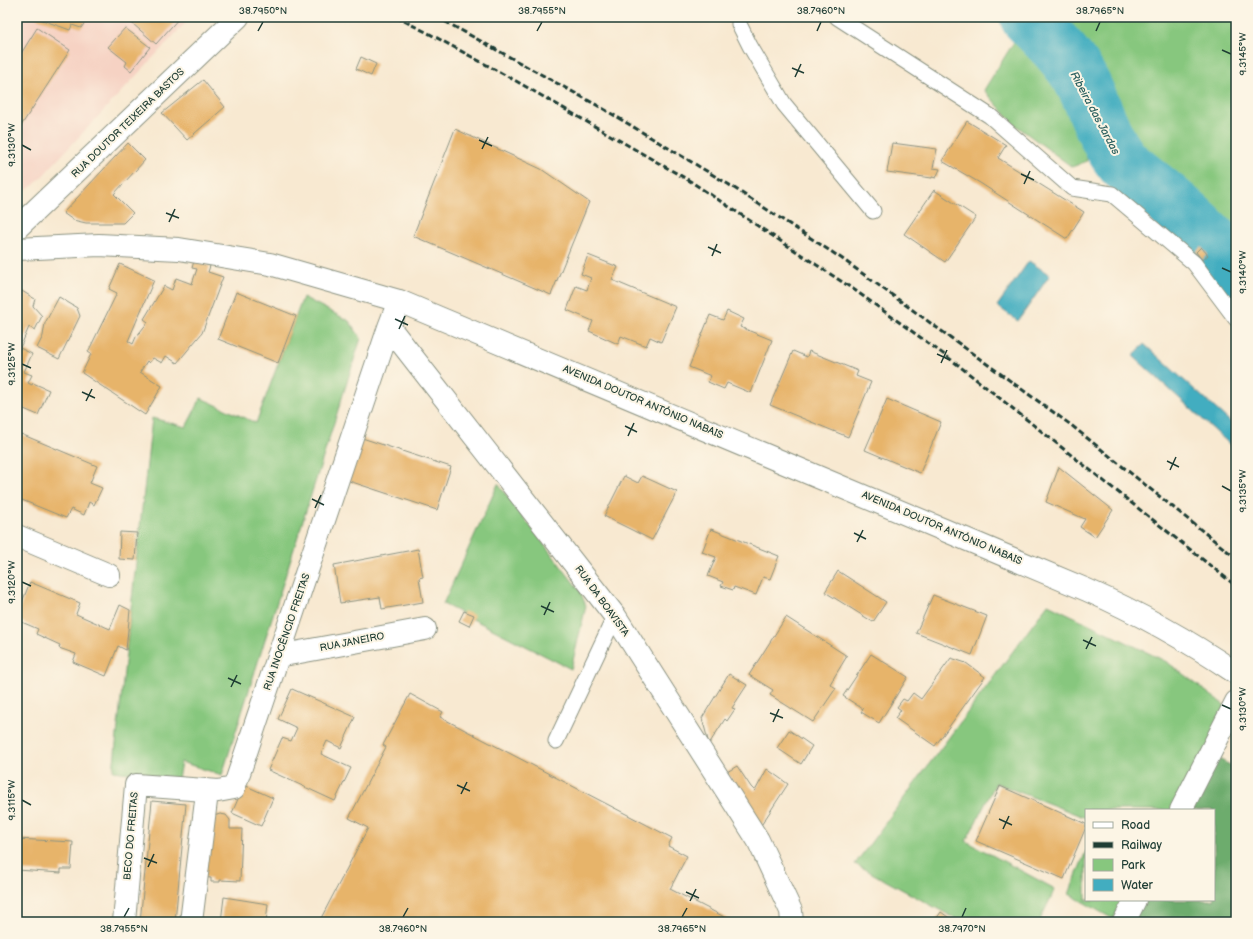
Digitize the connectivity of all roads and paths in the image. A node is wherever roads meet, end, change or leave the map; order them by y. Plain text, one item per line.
1 (238, 17) edge
2 (739, 17) edge
3 (837, 17) edge
4 (873, 211) dead end
5 (17, 228) edge
6 (17, 249) edge
7 (399, 301) junction
8 (1236, 319) edge
9 (389, 327) junction
10 (17, 536) edge
11 (109, 575) dead end
12 (615, 616) junction
13 (425, 629) dead end
14 (278, 656) junction
15 (1236, 673) edge
16 (1236, 702) edge
17 (556, 741) dead end
18 (219, 791) junction
19 (1182, 809) edge
20 (1134, 901) edge
21 (124, 922) edge
22 (192, 922) edge
23 (792, 922) edge
24 (1124, 922) edge

1 - 5 street, RUA DOUTOR TEIXEIRA BASTOS
2 - 4 lane
3 - 8 lane
6 - 7 street, AVENIDA DOUTOR ANTÓNIO NABAIS
7 - 9 street
7 - 15 street, AVENIDA DOUTOR ANTÓNIO NABAIS
9 - 12 street, RUA DA BOAVISTA
9 - 14 street, RUA INOCÊNCIO FREITAS
10 - 11 street
12 - 17 lane
12 - 23 street, RUA DA BOAVISTA
13 - 14 street, RUA JANEIRO
14 - 18 street, RUA INOCÊNCIO FREITAS
16 - 19 street
18 - 21 street, BECO DO FREITAS
18 - 22 street, RUA INOCÊNCIO FREITAS
20 - 24 street

